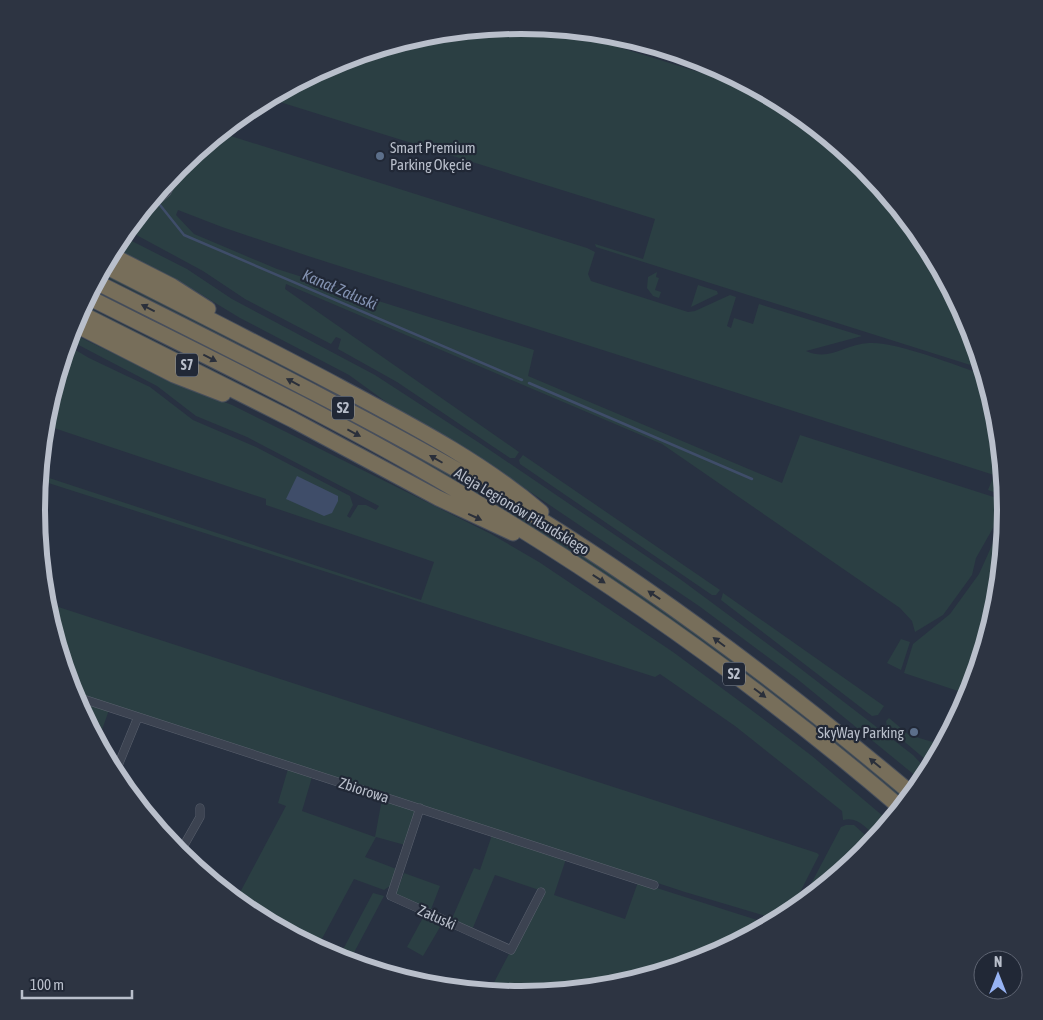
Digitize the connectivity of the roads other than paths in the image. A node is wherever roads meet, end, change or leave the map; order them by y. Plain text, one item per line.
1 (117, 259) edge
2 (111, 269) edge
3 (102, 285) edge
4 (94, 300) edge
5 (87, 316) edge
6 (82, 328) edge
7 (256, 343) junction
8 (293, 420) junction
9 (583, 547) junction
10 (558, 553) junction
11 (85, 700) edge
12 (138, 717) junction
13 (119, 764) edge
14 (907, 789) edge
15 (896, 803) edge
16 (200, 808) dead end
17 (420, 808) junction
18 (184, 846) edge
19 (654, 885) dead end
20 (541, 892) dead end

1 - 7 highway
2 - 7 highway
9 -> 3 highway, Aleja Legionów Piłsudskiego / S2
4 -> 10 highway, Aleja Legionów Piłsudskiego / S2
5 - 8 highway, S7
6 - 8 highway
7 - 9 highway
8 -> 10 highway, S7
14 -> 9 highway, Aleja Legionów Piłsudskiego / S2
10 -> 15 highway, Aleja Legionów Piłsudskiego / S2
11 - 12 street, Zbiorowa
12 - 13 street
12 - 17 street, Zbiorowa
16 - 18 street
17 - 19 street, Zbiorowa
17 - 20 street, Załuski

